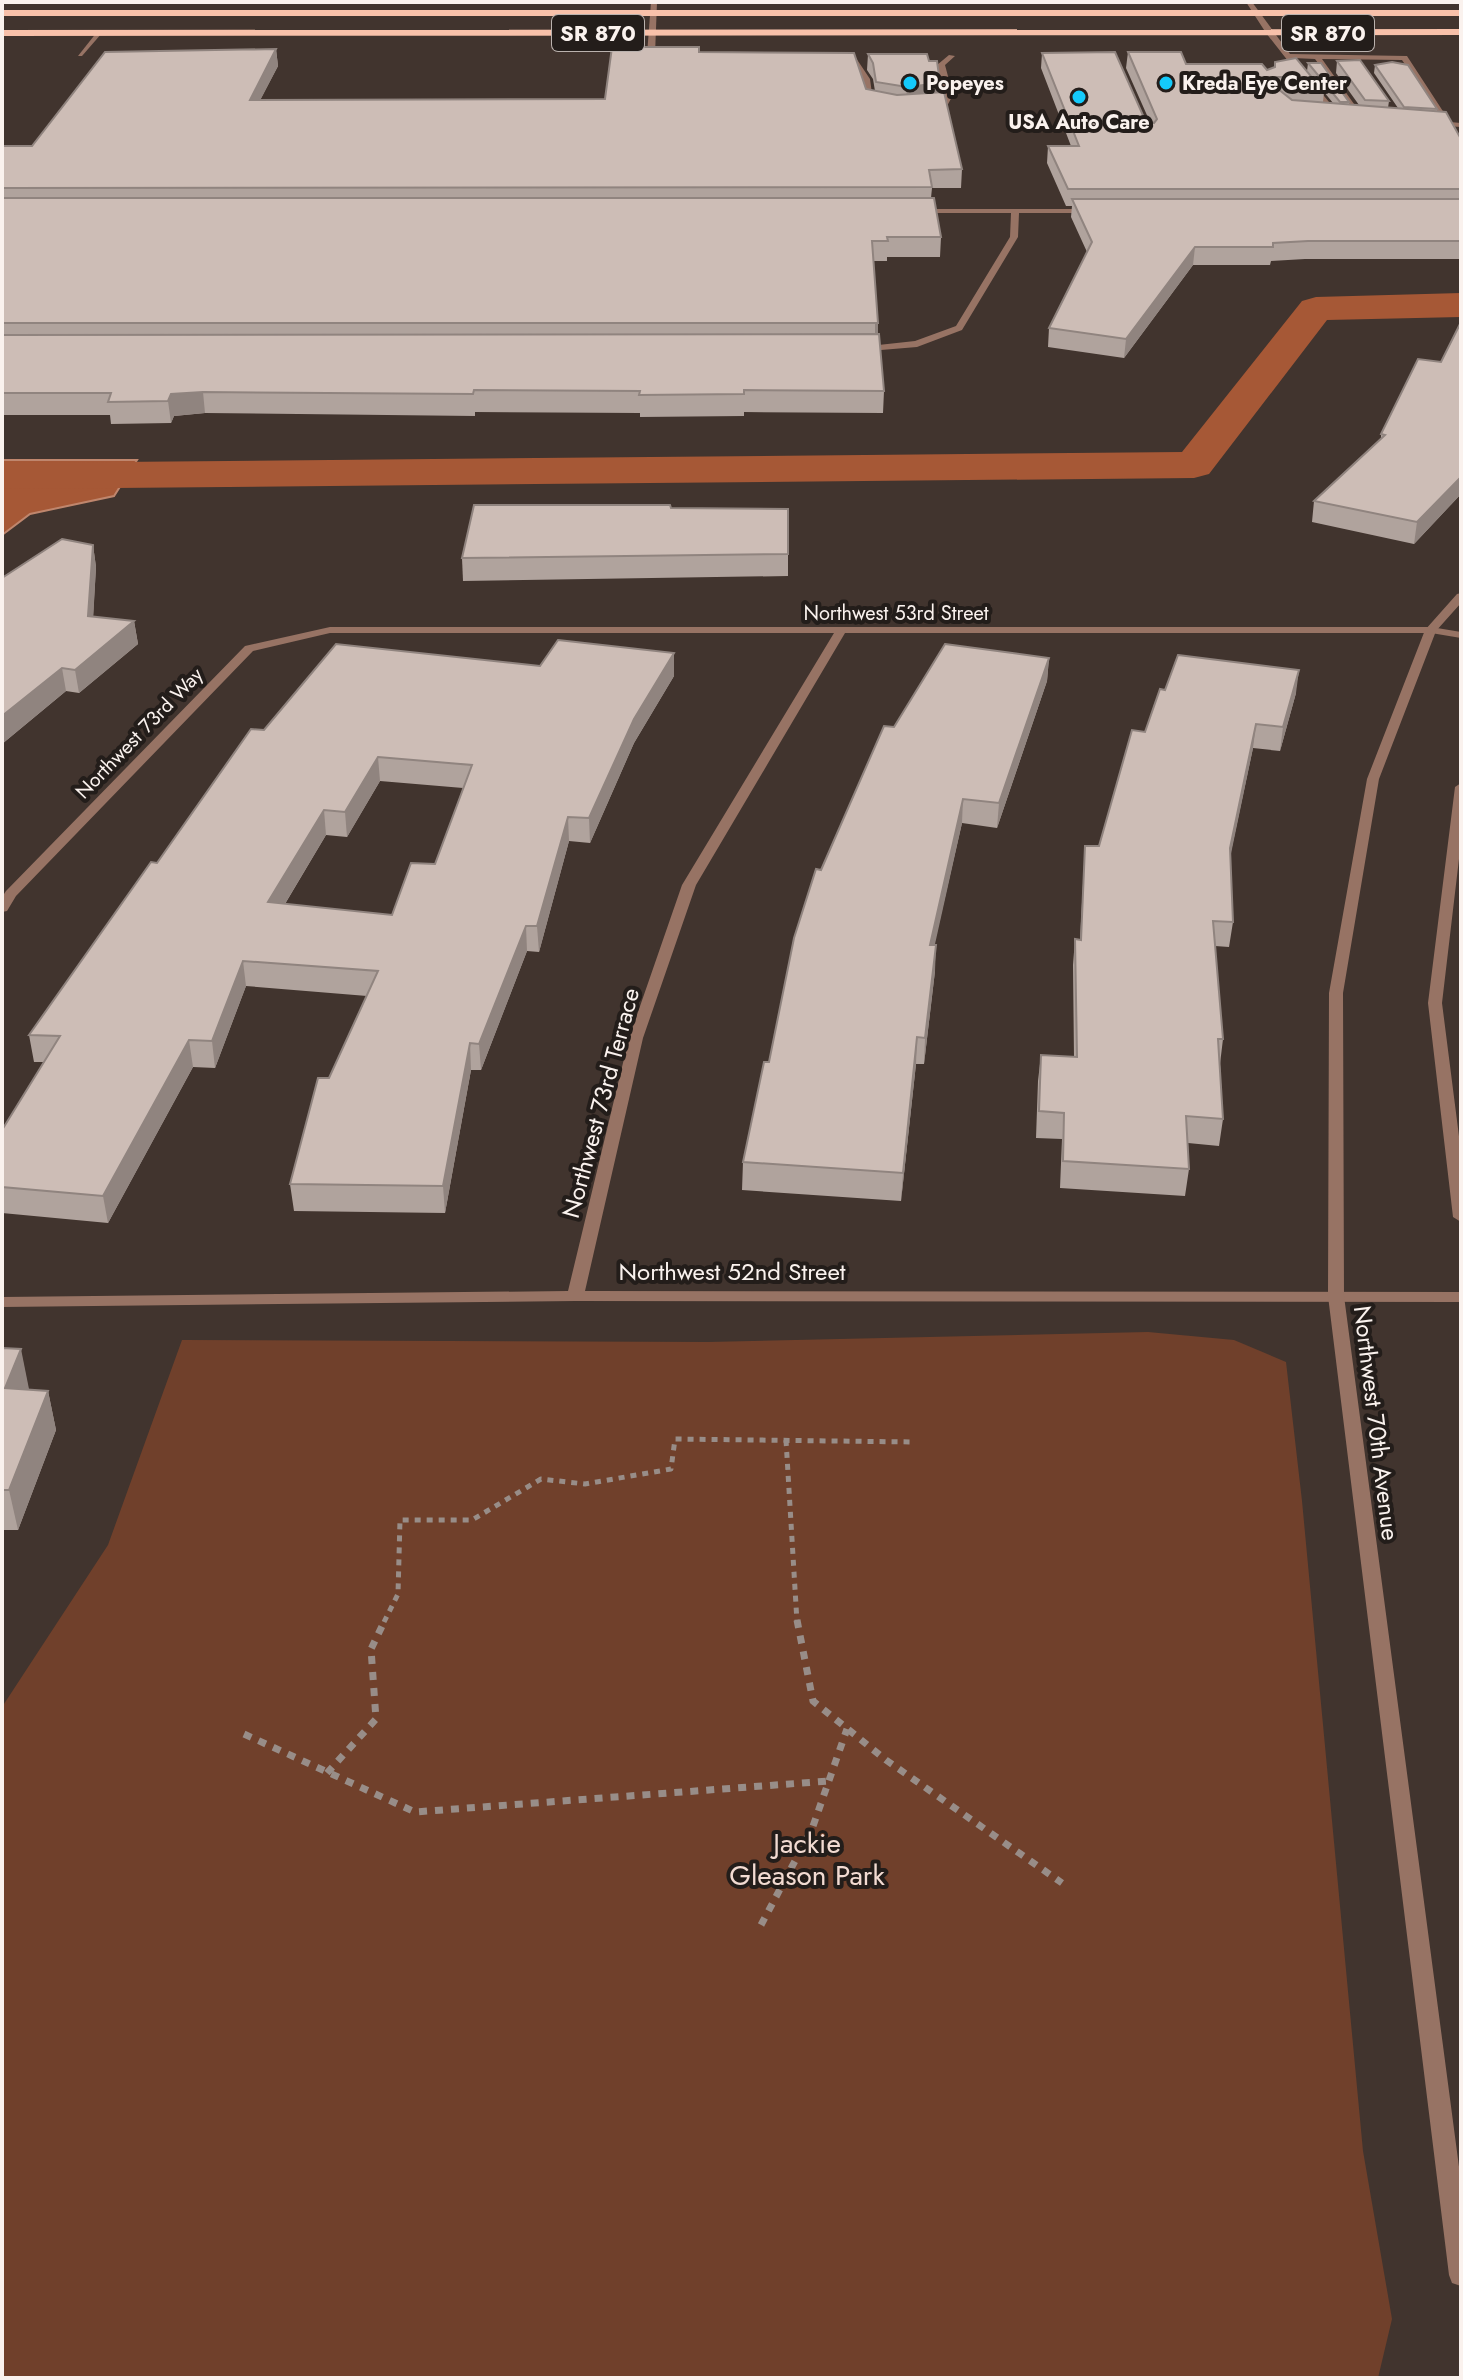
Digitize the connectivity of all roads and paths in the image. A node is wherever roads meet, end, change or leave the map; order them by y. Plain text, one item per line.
1 (1249, 2) edge
2 (654, 7) edge
3 (2, 13) edge
4 (1255, 13) junction
5 (1461, 13) edge
6 (1461, 32) edge
7 (2, 33) edge
8 (99, 33) junction
9 (652, 33) junction
10 (1269, 33) junction
11 (80, 55) dead end
12 (651, 55) edge
13 (852, 56) edge
14 (951, 56) dead end
15 (1290, 56) junction
16 (1317, 56) junction
17 (1354, 56) junction
18 (1361, 65) edge
19 (1286, 67) edge
20 (1298, 67) junction
21 (891, 107) edge
22 (914, 108) edge
23 (1323, 115) edge
24 (1335, 115) junction
25 (1360, 118) junction
26 (1373, 119) edge
27 (1423, 122) edge
28 (1448, 124) junction
29 (1461, 125) edge
30 (904, 211) edge
31 (1015, 211) junction
32 (1094, 211) edge
33 (843, 350) edge
34 (1461, 596) edge
35 (330, 630) joint
36 (1431, 630) junction
37 (841, 631) junction
38 (1461, 635) edge
39 (1461, 787) edge
40 (7, 894) edge
41 (2, 908) edge
42 (1461, 1217) edge
43 (575, 1296) junction
44 (1336, 1296) junction
45 (1461, 1297) edge
46 (2, 1302) edge
47 (786, 1440) junction
48 (914, 1442) dead end
49 (847, 1729) junction
50 (244, 1734) dead end
51 (327, 1773) junction
52 (829, 1781) junction
53 (1062, 1883) dead end
54 (761, 1925) dead end
55 (1461, 2275) edge

1 - 4 street
2 - 3 highway, SR 870
2 - 4 highway, SR 870
2 - 9 street
4 - 5 highway, SR 870
4 - 10 street
6 - 10 highway, SR 870
7 - 8 highway, SR 870
8 - 9 highway, SR 870
8 - 11 street
9 - 10 highway, SR 870
9 - 12 street
10 - 15 street
13 - 21 street
14 - 22 street
15 - 16 street
15 - 20 street
16 - 17 street
16 - 25 street
17 - 18 street
17 - 28 street
19 - 20 street
20 - 24 street
23 - 24 street
24 - 25 street
25 - 26 street
27 - 28 street
28 - 29 street
30 - 31 street
31 - 32 street
31 - 33 street
34 - 36 street, Northwest 70th Avenue
35 - 37 street, Northwest 53rd Street
35 - 40 street, Northwest 73rd Way
36 - 37 street, Northwest 53rd Street
36 - 38 street, Northwest 53rd Street
36 - 44 street, Northwest 70th Avenue
37 - 43 street, Northwest 73rd Terrace
39 - 42 street
40 - 41 street, Northwest 73rd Way
43 - 44 street, Northwest 52nd Street
43 - 46 street, Northwest 52nd Street
44 - 45 street, Northwest 52nd Street
44 - 55 street, Northwest 70th Avenue
47 - 48 path
47 - 49 path
47 - 51 path
49 - 52 path
49 - 53 path
50 - 51 path
51 - 52 path
52 - 54 path

